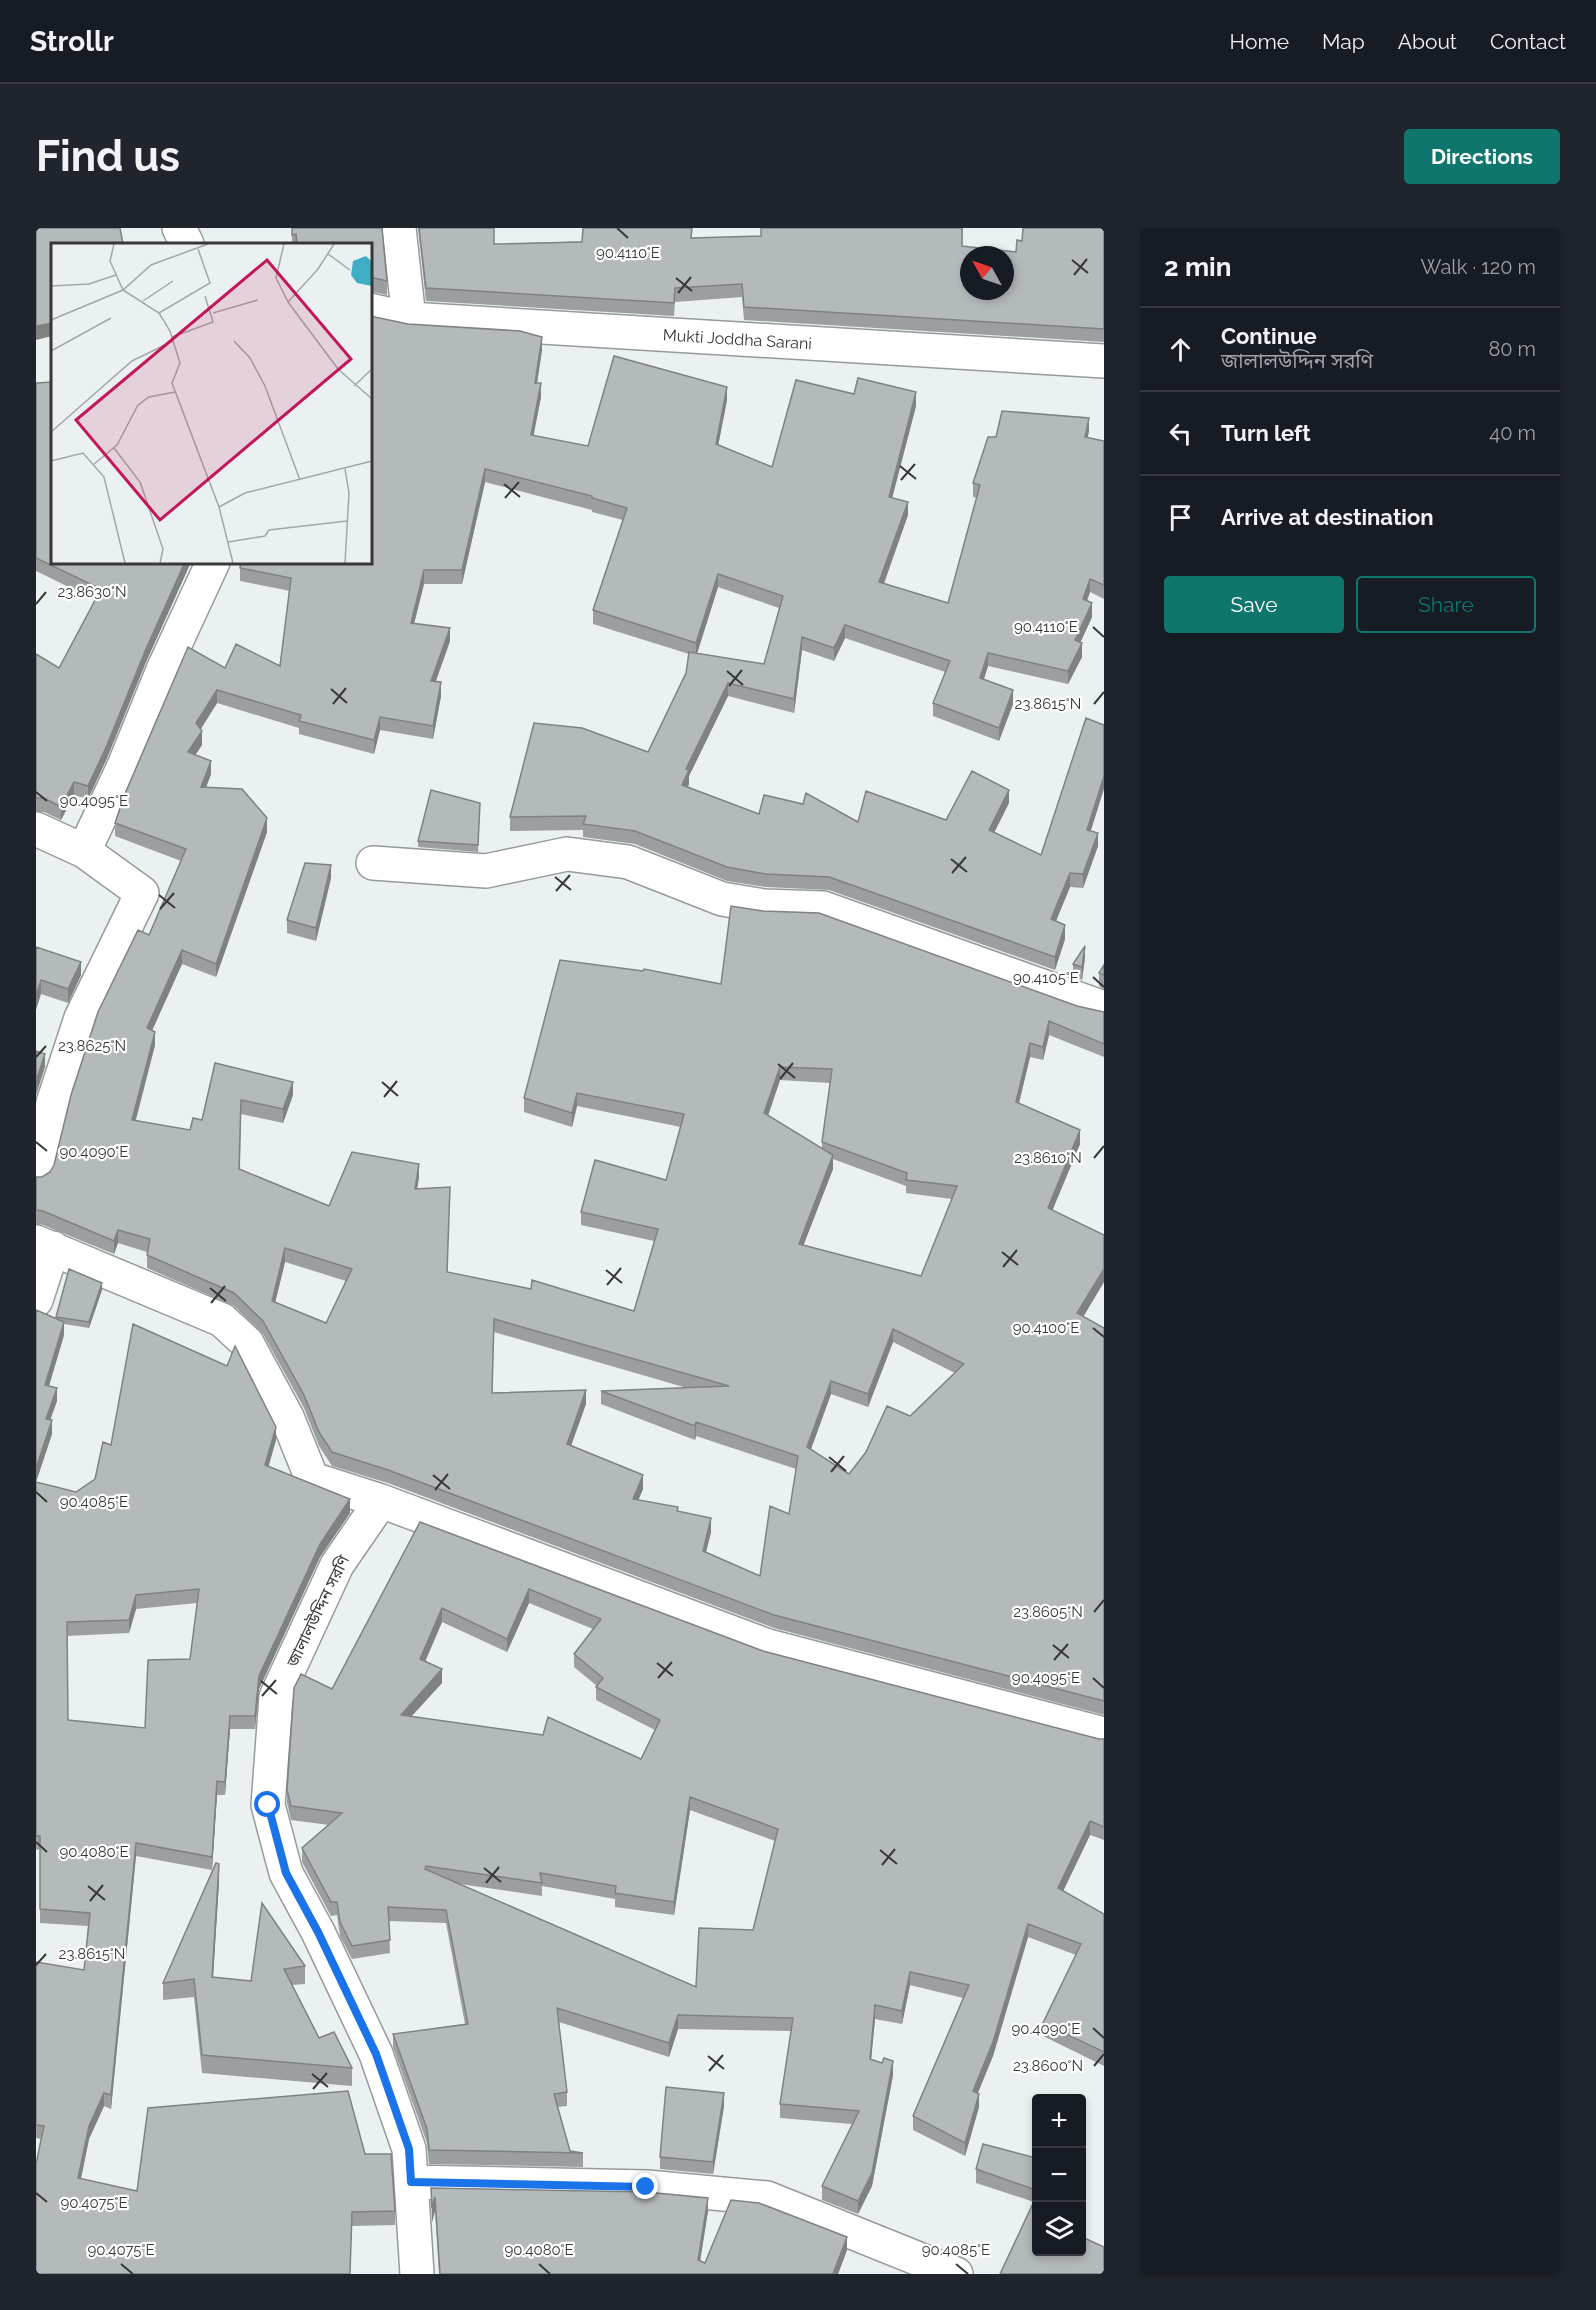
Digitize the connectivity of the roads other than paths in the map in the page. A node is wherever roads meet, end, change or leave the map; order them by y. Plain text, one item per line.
1 (179, 228) edge
2 (399, 228) edge
3 (186, 243) edge
4 (372, 310) edge
5 (409, 319) junction
6 (1104, 361) edge
7 (212, 564) edge
8 (36, 829) edge
9 (84, 851) junction
10 (373, 863) dead end
11 (1104, 1008) edge
12 (36, 1173) edge
13 (44, 1245) edge
14 (36, 1300) edge
15 (381, 1501) junction
16 (1104, 1734) edge
17 (411, 2182) junction
18 (417, 2274) edge
19 (956, 2274) edge

1 - 3 street
2 - 5 street
4 - 5 street, Mukti Joddha Sarani
5 - 6 street, Mukti Joddha Sarani
7 - 9 street
8 - 9 street
9 - 12 street
10 - 11 street
13 - 14 street
13 - 15 street
15 - 16 street
15 - 17 street, জালালউদ্দিন সরণি
17 - 18 street, জালালউদ্দিন সরণি
17 - 19 street

